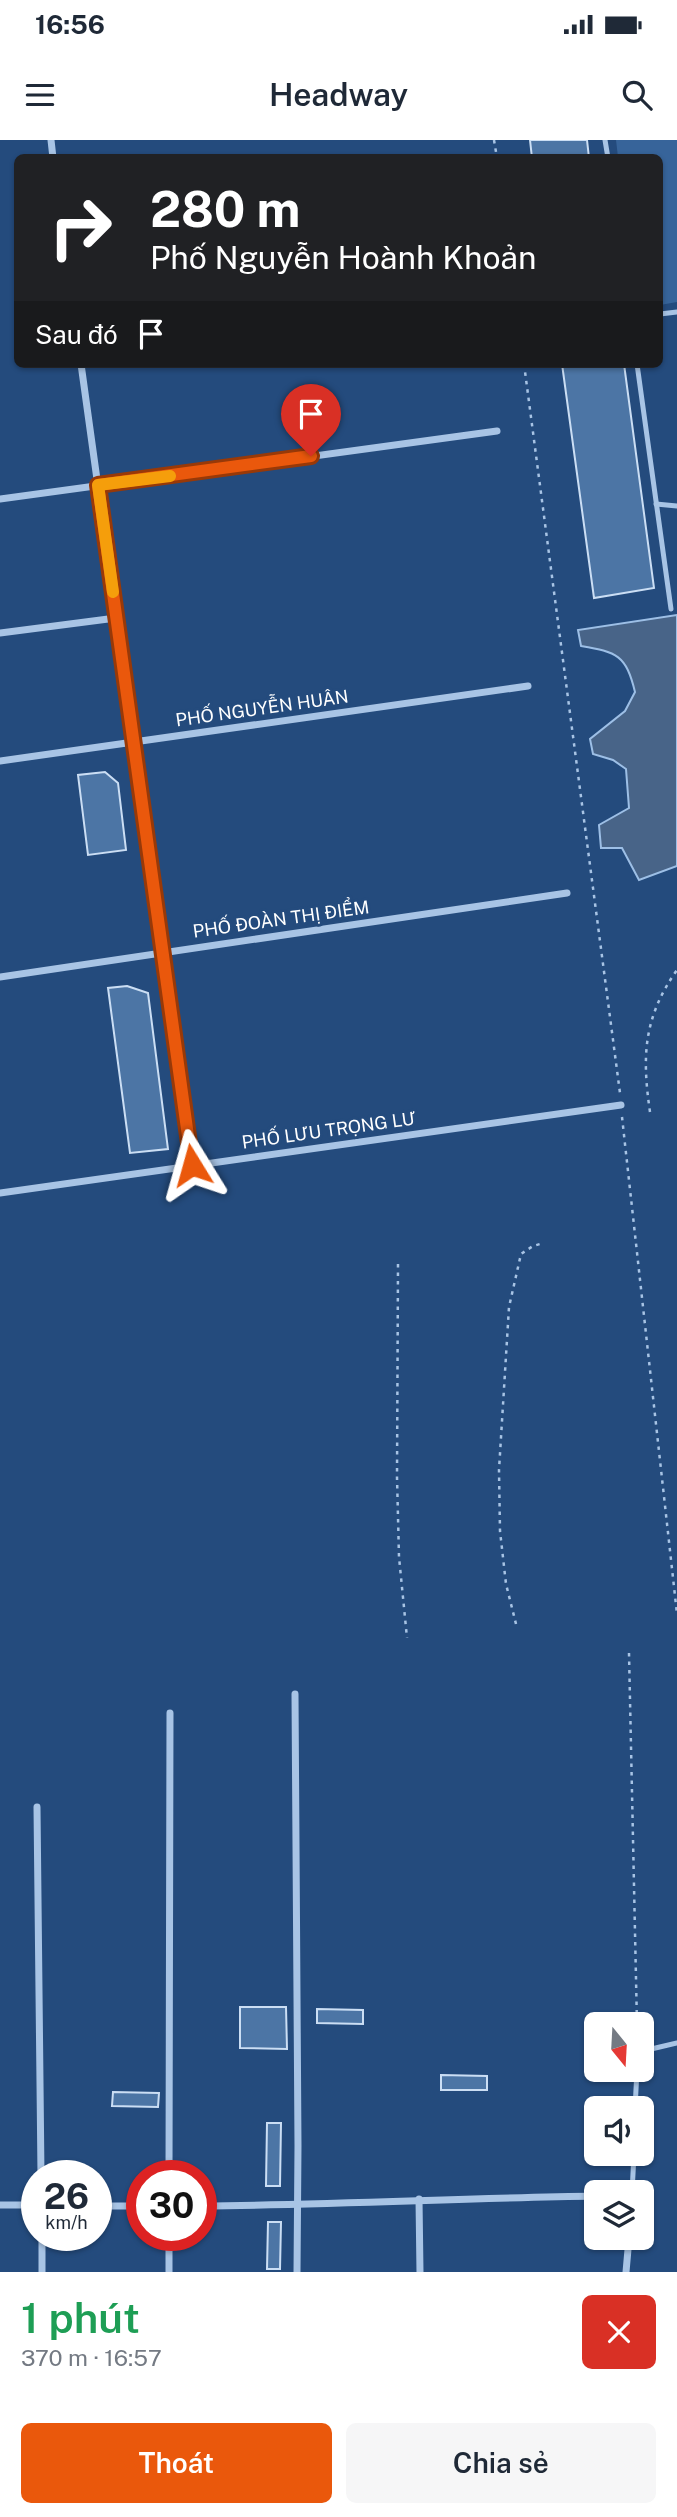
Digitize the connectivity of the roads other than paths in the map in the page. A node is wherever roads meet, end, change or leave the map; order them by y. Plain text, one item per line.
1 (82, 368) edge
2 (638, 368) edge
3 (497, 431) dead end
4 (98, 485) junction
5 (0, 499) edge
6 (656, 504) junction
7 (677, 506) edge
8 (671, 609) dead end
9 (116, 618) junction
10 (0, 633) edge
11 (528, 686) dead end
12 (134, 742) junction
13 (0, 761) edge
14 (567, 893) dead end
15 (163, 952) junction
16 (0, 976) edge
17 (621, 1105) road end
18 (192, 1165) junction
19 (0, 1193) edge
20 (295, 1694) dead end
21 (170, 1713) dead end
22 (37, 1807) dead end
23 (677, 2043) edge
24 (654, 2048) edge
25 (41, 2160) edge
26 (169, 2160) edge
27 (584, 2196) edge
28 (419, 2199) junction
29 (0, 2205) edge
30 (297, 2205) junction
31 (21, 2206) edge
32 (217, 2206) edge
33 (628, 2250) edge
34 (42, 2251) edge
35 (169, 2251) edge
36 (42, 2272) edge
37 (169, 2272) edge
38 (297, 2272) edge
39 (419, 2272) edge
40 (626, 2272) edge

1 - 4 street
2 - 6 lane
3 - 4 street
4 - 5 street
4 - 9 street
6 - 7 lane
6 - 8 lane
9 - 10 street
9 - 12 street
11 - 12 street, PHỐ NGUYỄN HUÂN
12 - 13 street, PHỐ NGUYỄN HUÂN
12 - 15 street
14 - 15 street, PHỐ ĐOÀN THỊ ĐIỂM
15 - 16 street, PHỐ ĐOÀN THỊ ĐIỂM
15 - 18 street
17 - 18 street, PHỐ LƯU TRỌNG LƯ
18 - 19 street, PHỐ LƯU TRỌNG LƯ
20 - 30 street
21 - 26 street
22 - 25 street
23 - 24 lane
27 - 28 street
28 - 30 street
28 - 39 street
29 - 31 street
30 - 32 street
30 - 38 street
33 - 40 street
34 - 36 street
35 - 37 street

